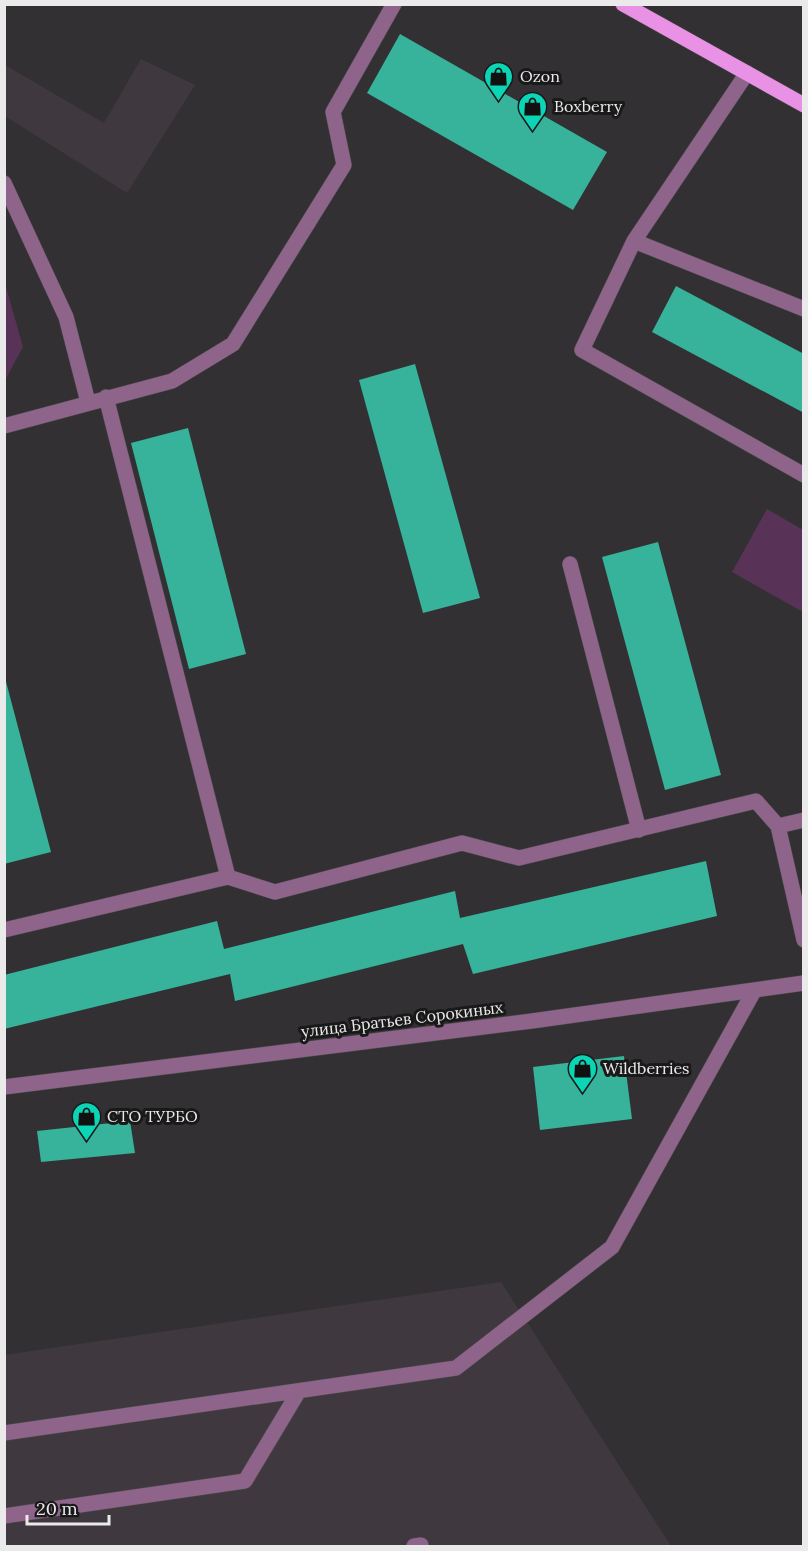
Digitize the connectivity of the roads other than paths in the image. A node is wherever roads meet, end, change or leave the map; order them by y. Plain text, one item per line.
1 (394, 4) edge
2 (622, 4) edge
3 (747, 74) junction
4 (804, 105) edge
5 (4, 183) edge
6 (634, 241) junction
7 (804, 309) edge
8 (106, 397) junction
9 (88, 402) junction
10 (4, 426) edge
11 (804, 475) edge
12 (570, 564) dead end
13 (804, 820) edge
14 (778, 826) junction
15 (639, 830) junction
16 (228, 878) junction
17 (4, 930) edge
18 (804, 940) edge
19 (804, 983) edge
20 (754, 991) junction
21 (4, 1087) edge
22 (300, 1391) junction
23 (4, 1433) edge
24 (4, 1516) edge

1 - 8 street
2 - 3 main road
3 - 4 main road
3 - 6 street
5 - 9 street
6 - 7 street
6 - 11 street
8 - 9 street
8 - 16 street
9 - 10 street
12 - 15 street
13 - 14 street
14 - 15 street
14 - 18 street
15 - 16 street
16 - 17 street
19 - 20 street, улица Братьев Сорокиных
20 - 21 street, улица Братьев Сорокиных
20 - 22 street
22 - 23 street
22 - 24 street

